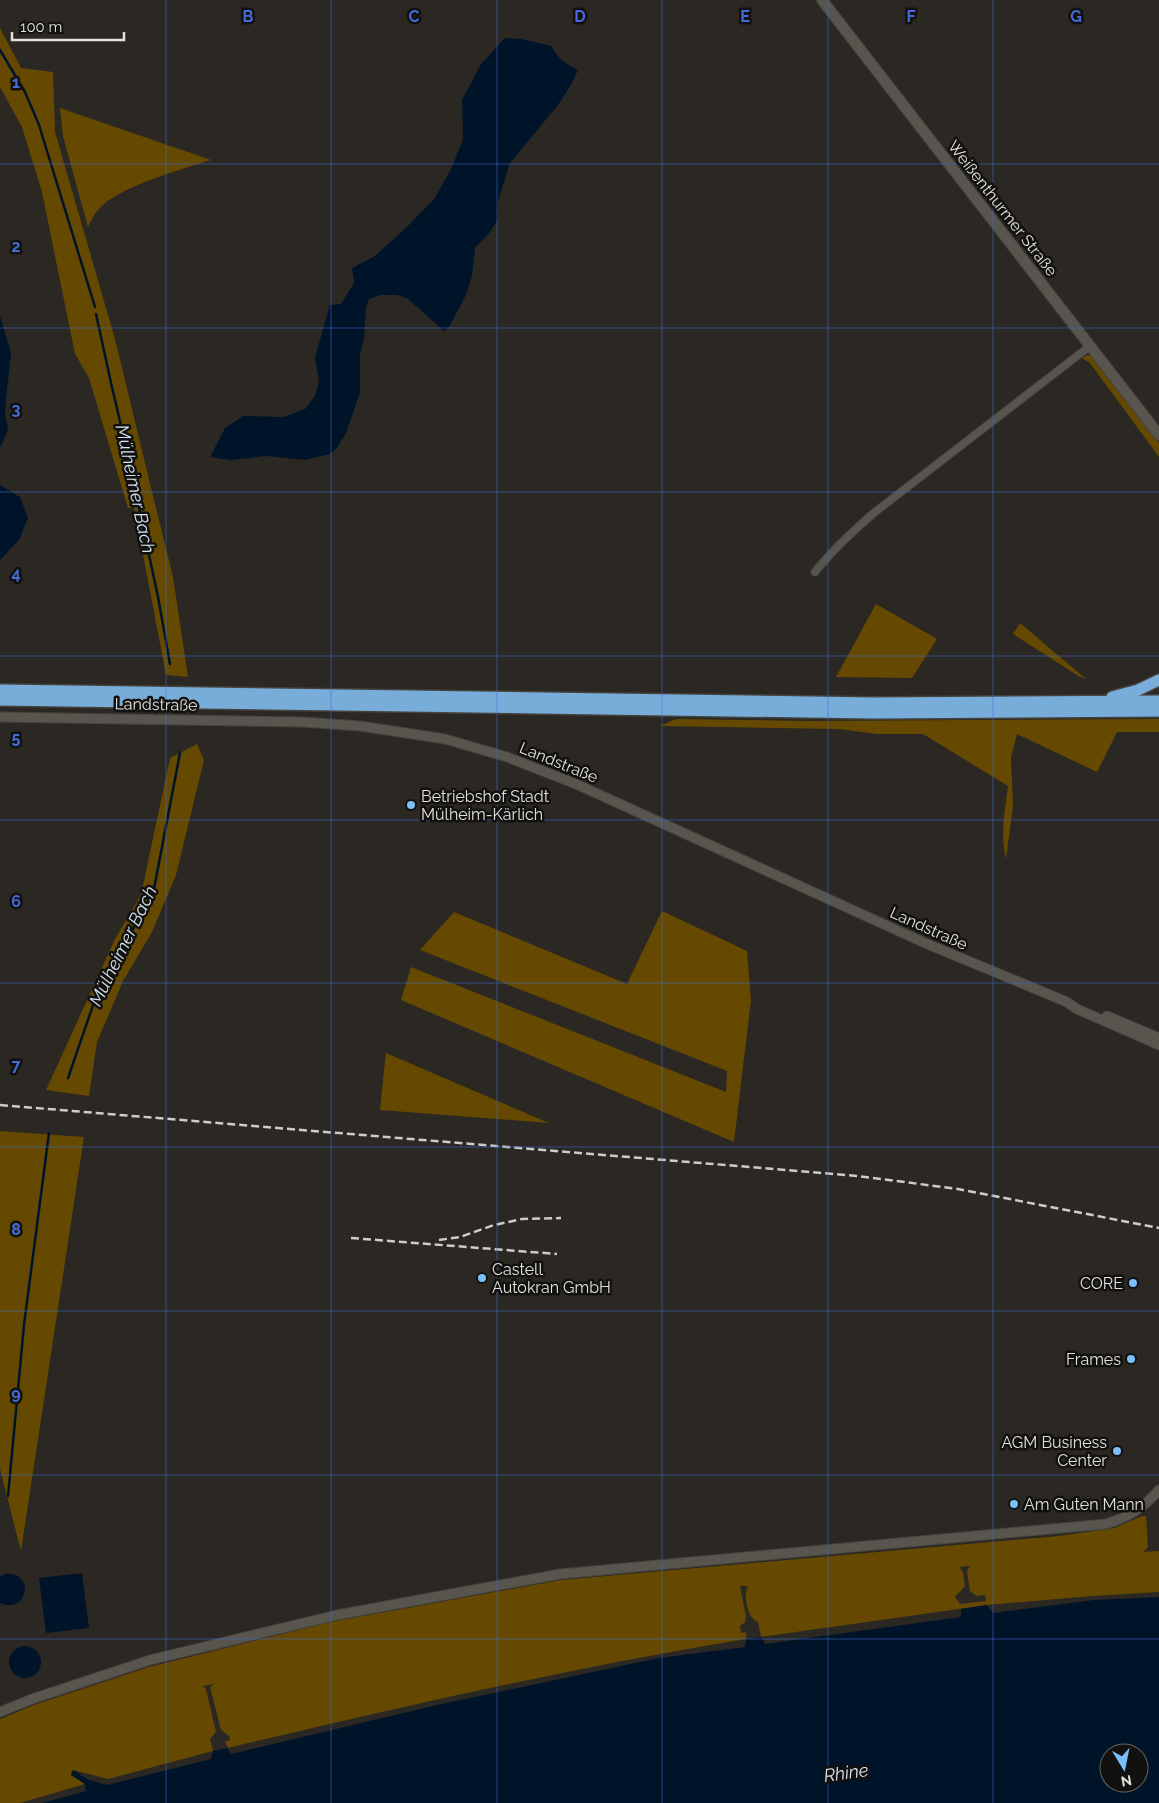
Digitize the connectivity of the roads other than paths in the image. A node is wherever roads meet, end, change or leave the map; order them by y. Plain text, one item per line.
1 (822, 0) edge
2 (1090, 346) junction
3 (1159, 435) edge
4 (815, 572) dead end
5 (1159, 680) edge
6 (0, 690) edge
7 (0, 700) edge
8 (1159, 701) edge
9 (1087, 702) junction
10 (1159, 711) edge
11 (0, 717) edge
12 (1067, 1002) junction
13 (1159, 1038) edge
14 (1159, 1045) edge
15 (1159, 1490) edge
16 (0, 1712) edge

1 - 2 main road, Weißenthurmer Straße
2 - 3 main road, Weißenthurmer Straße
2 - 4 street
5 - 9 highway
6 - 9 highway
7 - 10 highway
8 - 9 highway
11 - 12 street, Landstraße
12 - 13 street
12 - 14 street
15 - 16 street

